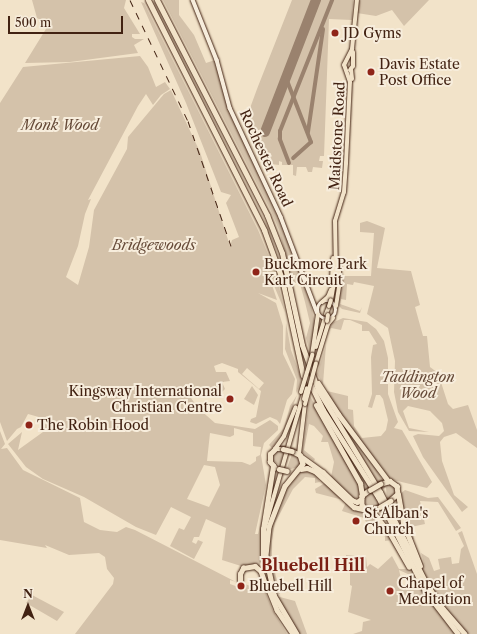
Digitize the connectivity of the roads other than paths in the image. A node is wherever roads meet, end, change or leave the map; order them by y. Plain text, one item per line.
1 (148, 0) edge
2 (157, 0) edge
3 (193, 0) edge
4 (357, 0) edge
5 (354, 32) junction
6 (346, 62) junction
7 (352, 62) junction
8 (349, 69) junction
9 (334, 239) junction
10 (338, 262) junction
11 (312, 298) junction
12 (332, 300) junction
13 (321, 302) junction
14 (288, 306) junction
15 (336, 306) junction
16 (318, 313) junction
17 (333, 318) junction
18 (314, 359) junction
19 (300, 360) junction
20 (310, 371) junction
21 (303, 376) junction
22 (306, 386) junction
23 (303, 397) junction
24 (275, 449) junction
25 (301, 456) junction
26 (273, 466) junction
27 (299, 470) junction
28 (388, 481) junction
29 (398, 494) junction
30 (361, 498) junction
31 (369, 510) junction
32 (264, 538) junction
33 (238, 579) dead end
34 (268, 589) junction
35 (425, 591) junction
36 (450, 618) junction
37 (293, 634) edge
38 (297, 634) edge
39 (458, 634) edge
40 (465, 634) edge

1 - 14 highway
2 - 20 highway
3 - 11 main road, Rochester Road
4 - 5 main road, Maidstone Road
5 - 6 main road, Maidstone Road
5 - 7 main road, Maidstone Road
6 - 7 main road
6 - 8 main road
7 - 8 main road, Maidstone Road
8 - 9 main road, Maidstone Road
8 - 10 main road, Maidstone Road
9 - 12 main road
9 - 13 main road
10 - 12 main road, Maidstone Road
10 - 15 main road
11 - 13 main road
11 - 16 main road, Rochester Road
12 - 18 main road, Maidstone Road, bridge
13 - 15 main road
13 - 16 main road
14 - 19 highway
14 - 21 highway
15 - 17 main road
16 - 17 main road
16 - 18 main road
17 - 18 main road
18 - 22 main road, bridge
18 - 23 main road, bridge
18 - 23 main road, bridge
19 - 21 highway
19 - 35 highway
20 - 28 highway
20 - 36 highway
21 - 30 highway
22 - 23 main road, bridge
22 - 23 main road, bridge
23 - 24 main road
23 - 25 main road
23 - 32 main road
24 - 25 highway, bridge
24 - 26 highway
25 - 27 highway
25 - 30 highway
26 - 27 highway, bridge
26 - 32 highway
27 - 31 highway
27 - 32 highway
28 - 29 highway
28 - 30 highway, bridge
29 - 31 highway, bridge
29 - 36 highway
30 - 31 highway
31 - 35 highway
32 - 34 highway
32 - 38 highway
33 - 34 highway
34 - 37 highway
35 - 39 highway
36 - 40 highway

